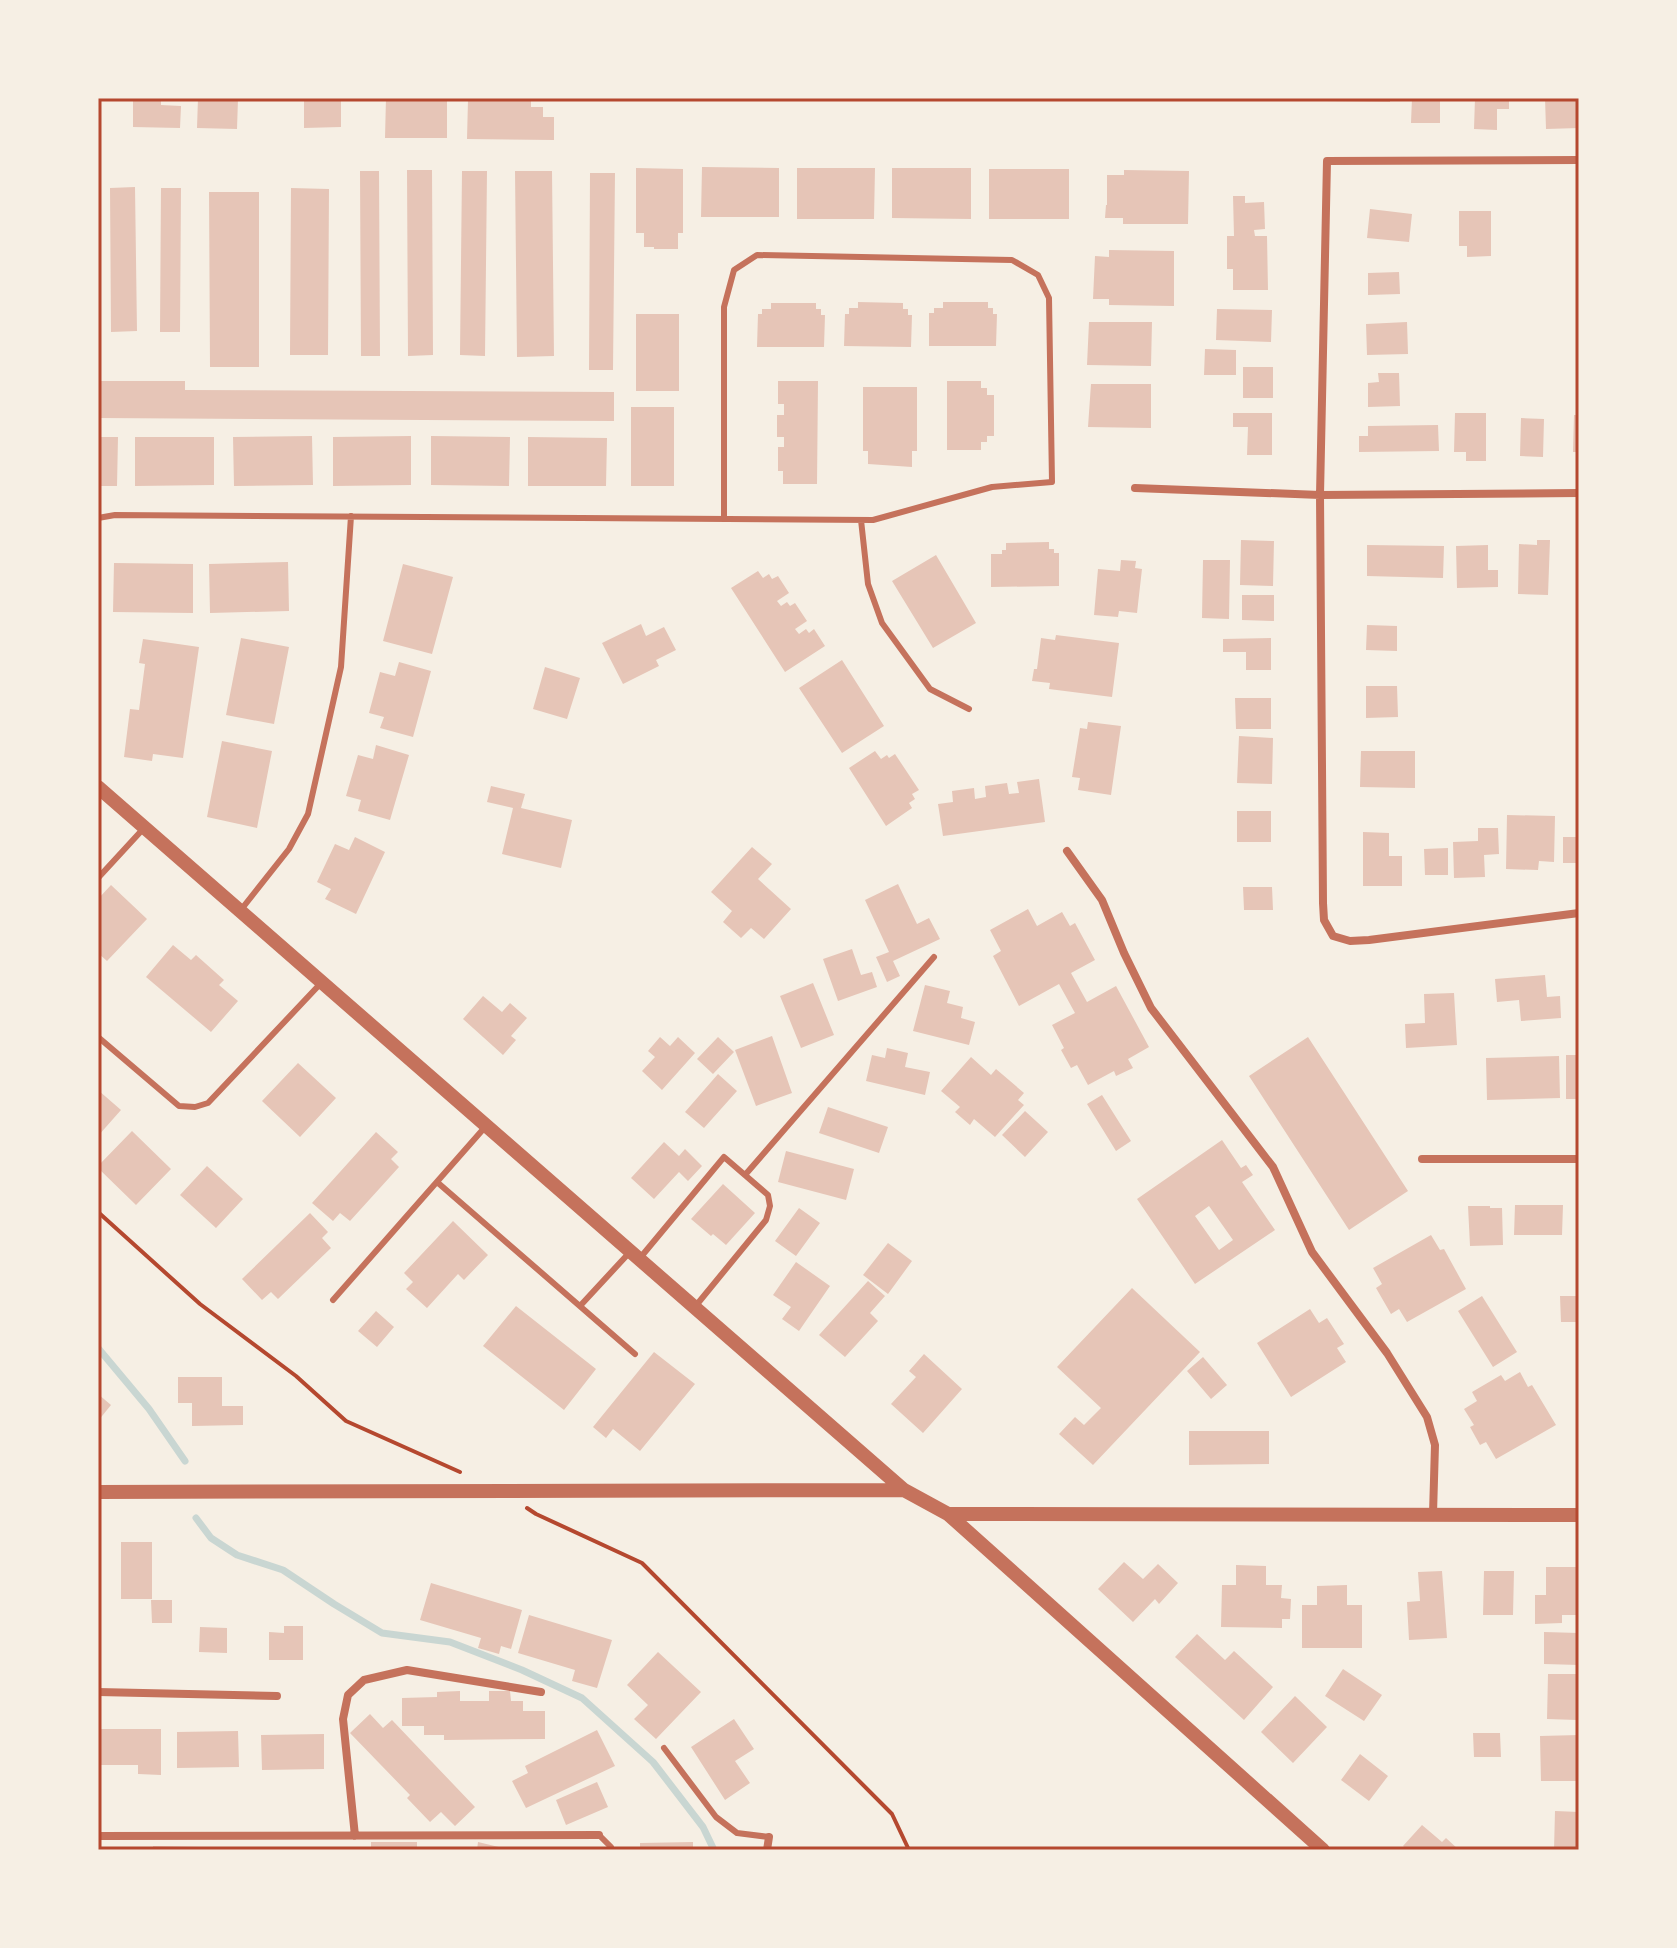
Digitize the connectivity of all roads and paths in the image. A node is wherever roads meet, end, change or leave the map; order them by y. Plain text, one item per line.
1 (1579, 160) edge
2 (1135, 488) dead end
3 (1579, 493) edge
4 (1320, 495) junction
5 (351, 516) junction
6 (98, 518) edge
7 (724, 519) junction
8 (861, 520) junction
9 (969, 709) dead end
10 (98, 787) edge
11 (144, 828) junction
12 (1067, 851) dead end
13 (98, 878) edge
14 (240, 911) junction
15 (1579, 913) edge
16 (934, 957) dead end
17 (322, 982) junction
18 (98, 1037) edge
19 (486, 1126) junction
20 (1422, 1159) dead end
21 (1579, 1159) edge
22 (745, 1175) junction
23 (437, 1182) junction
24 (98, 1212) edge
25 (635, 1256) junction
26 (333, 1300) dead end
27 (580, 1306) junction
28 (694, 1308) junction
29 (635, 1354) dead end
30 (463, 1473) dead end
31 (500, 1490) junction
32 (904, 1490) junction
33 (98, 1492) edge
34 (948, 1514) junction
35 (1433, 1514) junction
36 (1579, 1515) edge
37 (98, 1692) edge
38 (541, 1692) dead end
39 (277, 1696) dead end
40 (664, 1748) dead end
41 (599, 1835) joint
42 (98, 1836) edge
43 (355, 1836) junction
44 (769, 1837) joint
45 (612, 1850) edge
46 (767, 1850) edge
47 (909, 1850) edge
48 (1323, 1850) edge

1 - 4 street
2 - 4 street
3 - 4 street
4 - 15 street
5 - 6 lane
5 - 7 lane
5 - 14 lane
7 - 8 lane
7 - 8 lane
8 - 9 lane
10 - 11 street
11 - 13 lane
11 - 14 street
12 - 35 street
14 - 17 street
16 - 22 lane
17 - 18 lane
17 - 19 street
19 - 23 lane
19 - 25 street
20 - 21 street
22 - 25 lane
22 - 28 lane
23 - 26 lane
23 - 27 lane
24 - 30 path
25 - 27 lane
25 - 28 street
27 - 29 lane
28 - 32 street
31 - 32 street
31 - 33 street
31 - 47 path
32 - 34 street
34 - 35 street
34 - 48 street
35 - 36 street
37 - 39 street
38 - 43 street
40 - 44 lane
41 - 43 street
41 - 45 lane
42 - 43 street
44 - 46 street

